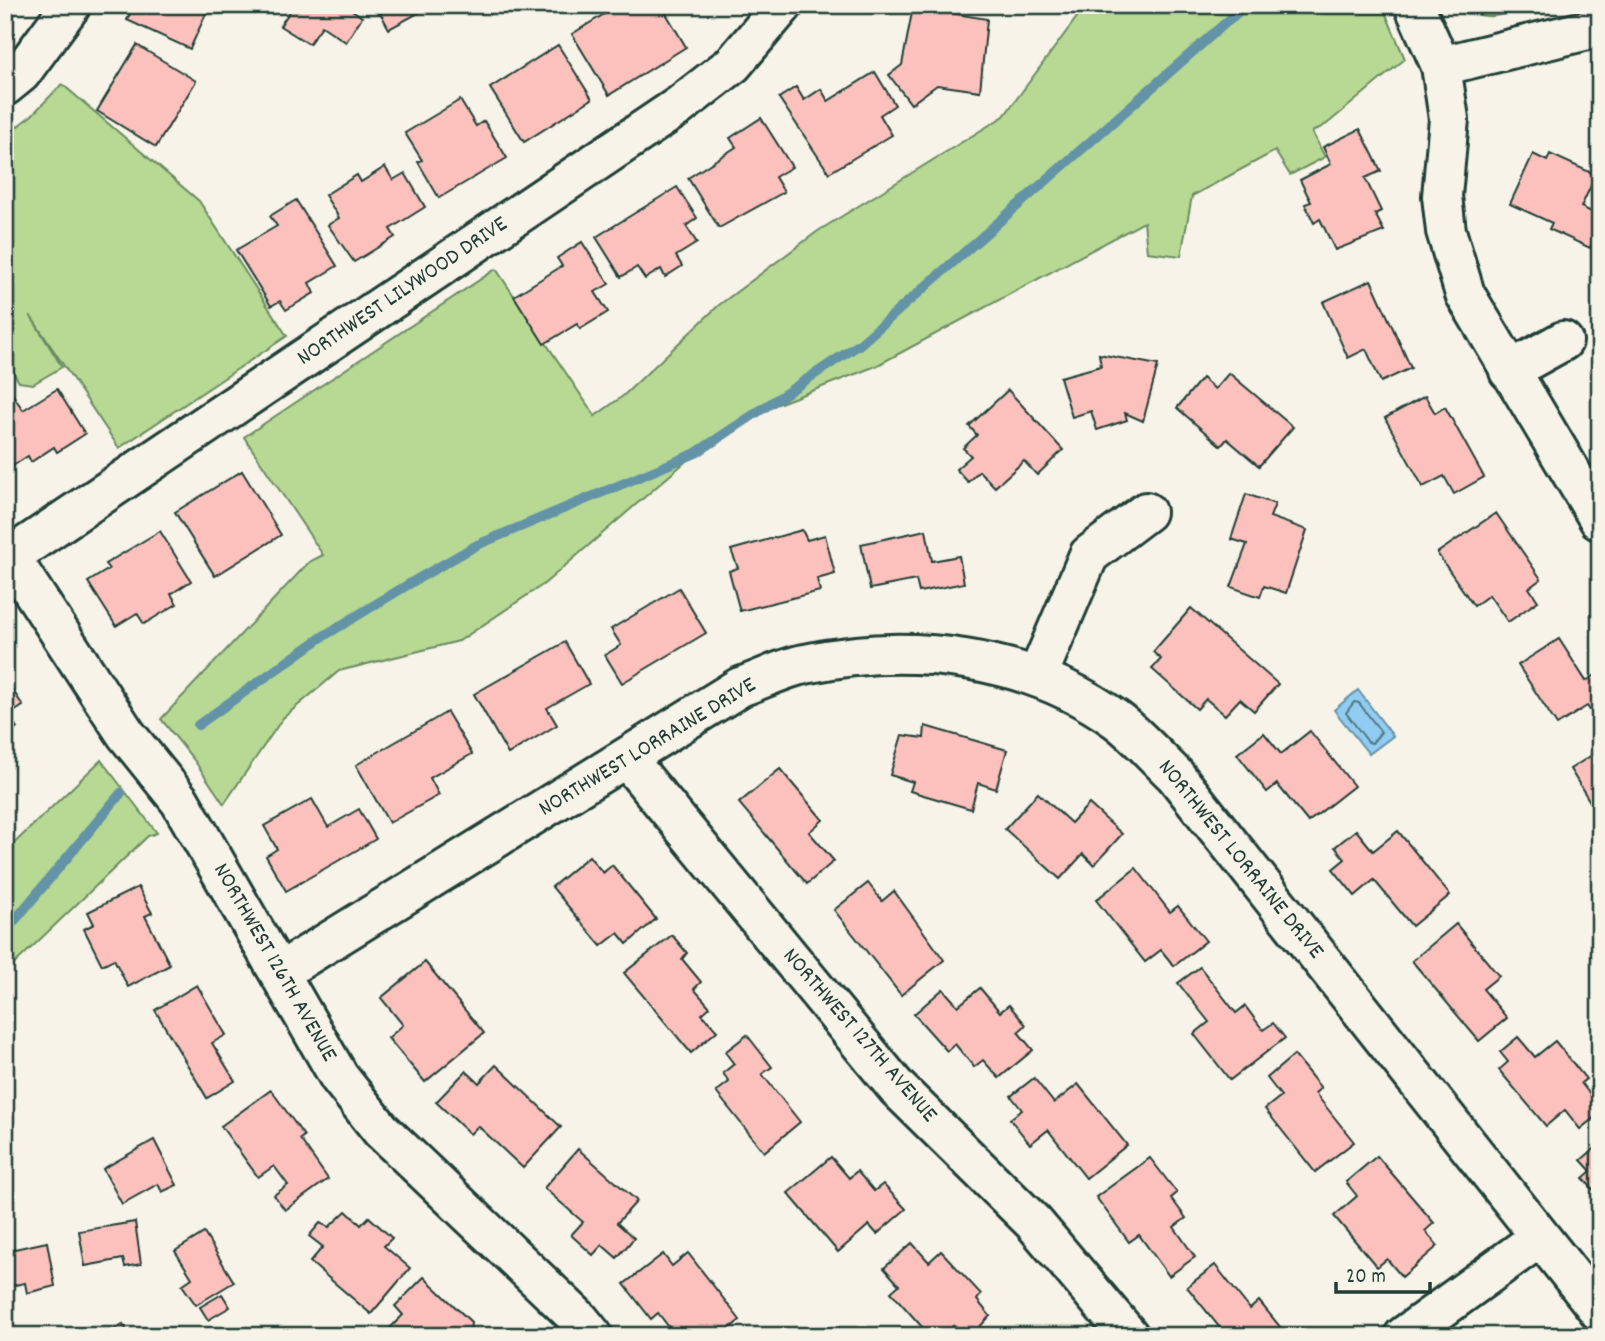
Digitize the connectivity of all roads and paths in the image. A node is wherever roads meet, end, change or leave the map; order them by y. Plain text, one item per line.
1 (71, 5) edge
2 (783, 5) edge
3 (1414, 5) edge
4 (1600, 27) edge
5 (1441, 66) junction
6 (5, 86) edge
7 (1563, 341) dead end
8 (1509, 371) junction
9 (1146, 512) dead end
10 (1600, 521) edge
11 (7, 555) edge
12 (1038, 676) junction
13 (627, 758) junction
14 (280, 972) junction
15 (1540, 1237) junction
16 (1600, 1312) edge
17 (579, 1330) edge
18 (1129, 1336) edge
19 (1404, 1336) edge

1 - 6 street
2 - 11 street, NORTHWEST LILYWOOD DRIVE
3 - 5 street
4 - 5 street
5 - 8 street
7 - 8 street
8 - 10 street
9 - 12 street
11 - 14 street, NORTHWEST 126TH AVENUE
12 - 13 street, NORTHWEST LORRAINE DRIVE
12 - 15 street, NORTHWEST LORRAINE DRIVE
13 - 14 street, NORTHWEST LORRAINE DRIVE
13 - 18 street, NORTHWEST 127TH AVENUE
14 - 17 street, NORTHWEST 126TH AVENUE
15 - 16 street, NORTHWEST LORRAINE DRIVE
15 - 19 street

